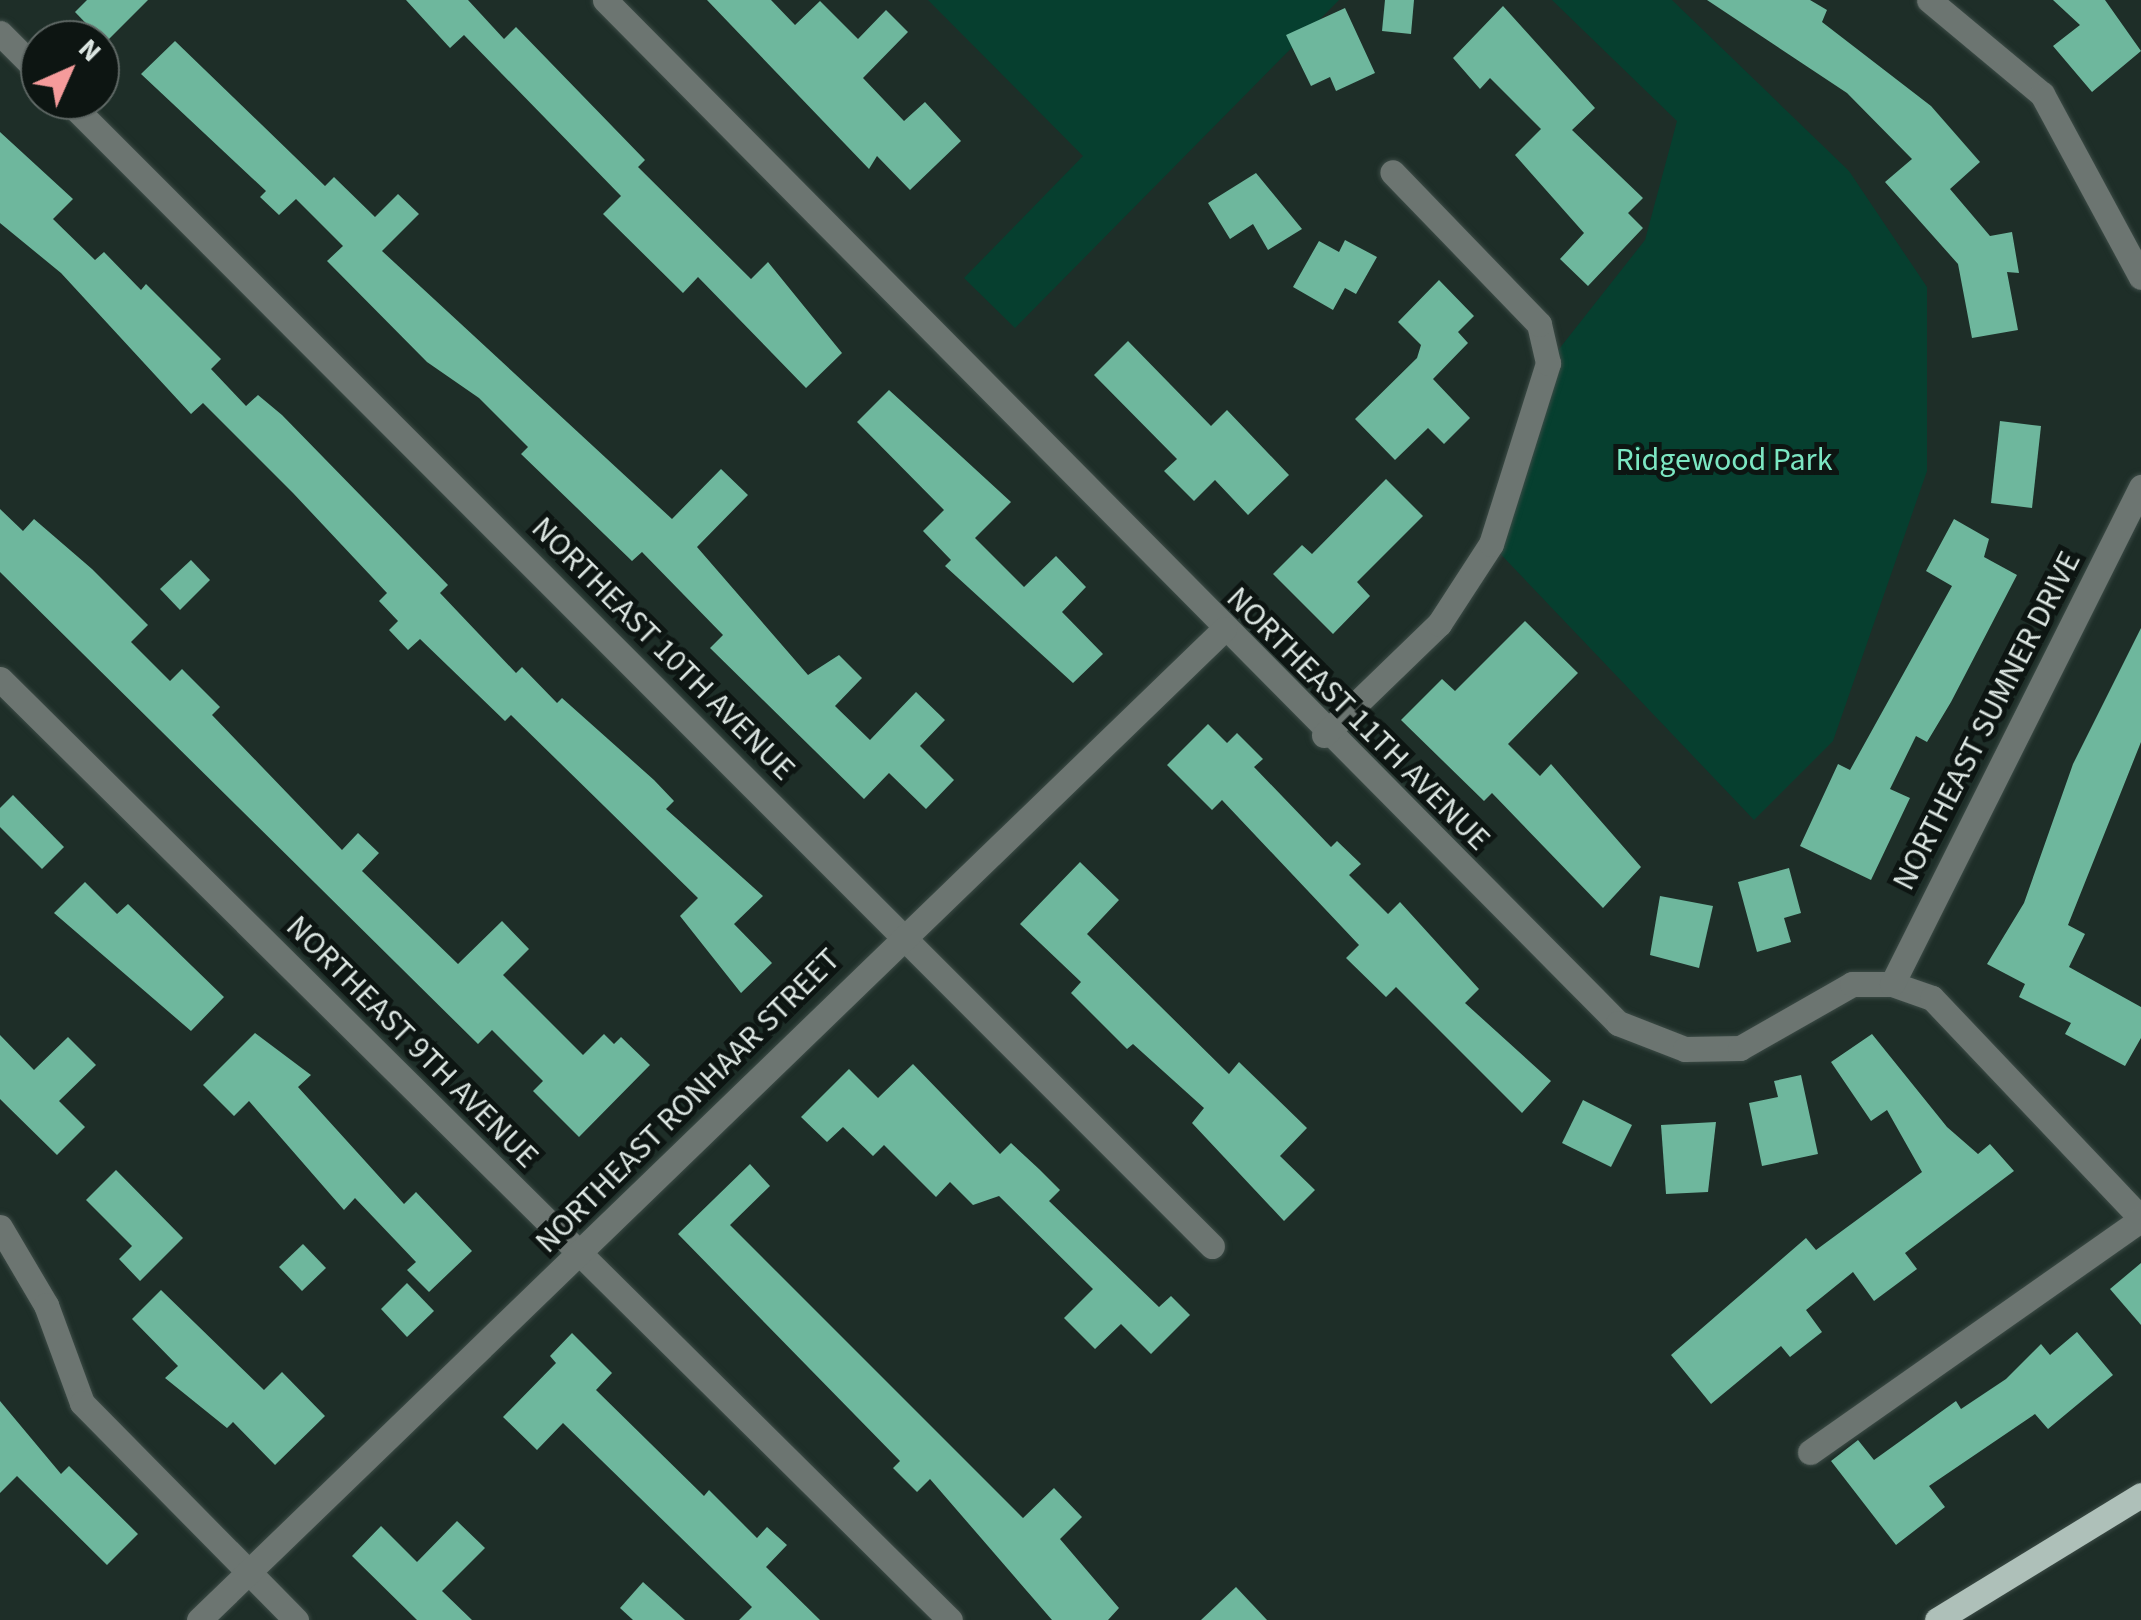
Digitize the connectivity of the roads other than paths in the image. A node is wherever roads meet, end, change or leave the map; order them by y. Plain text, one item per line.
1 (605, 0) edge
2 (1929, 0) edge
3 (0, 34) edge
4 (20, 54) edge
5 (87, 120) edge
6 (1392, 172) dead end
7 (2141, 277) edge
8 (2141, 487) edge
9 (1224, 629) junction
10 (0, 679) edge
11 (1324, 735) junction
12 (903, 934) junction
13 (1892, 984) junction
14 (2141, 1218) edge
15 (0, 1227) edge
16 (1212, 1246) dead end
17 (580, 1255) junction
18 (1810, 1452) dead end
19 (2141, 1495) edge
20 (249, 1572) junction
21 (199, 1620) edge
22 (296, 1620) edge
23 (950, 1620) edge
24 (1937, 1620) edge

1 - 9 street, NORTHEAST 11TH AVENUE
2 - 7 street
3 - 4 street
5 - 12 street, NORTHEAST 10TH AVENUE
6 - 11 street
8 - 13 street, NORTHEAST SUMNER DRIVE
9 - 11 street, NORTHEAST 11TH AVENUE
9 - 12 street, NORTHEAST RONHAAR STREET
10 - 17 street, NORTHEAST 9TH AVENUE
11 - 13 street, NORTHEAST 11TH AVENUE
12 - 16 street, NORTHEAST 10TH AVENUE
12 - 17 street, NORTHEAST RONHAAR STREET
13 - 14 street, NORTHEAST 11TH AVENUE
14 - 18 street
15 - 20 street
17 - 20 street, NORTHEAST RONHAAR STREET
17 - 23 street, NORTHEAST 9TH AVENUE
19 - 24 main road
20 - 21 street, NORTHEAST RONHAAR STREET
20 - 22 street

